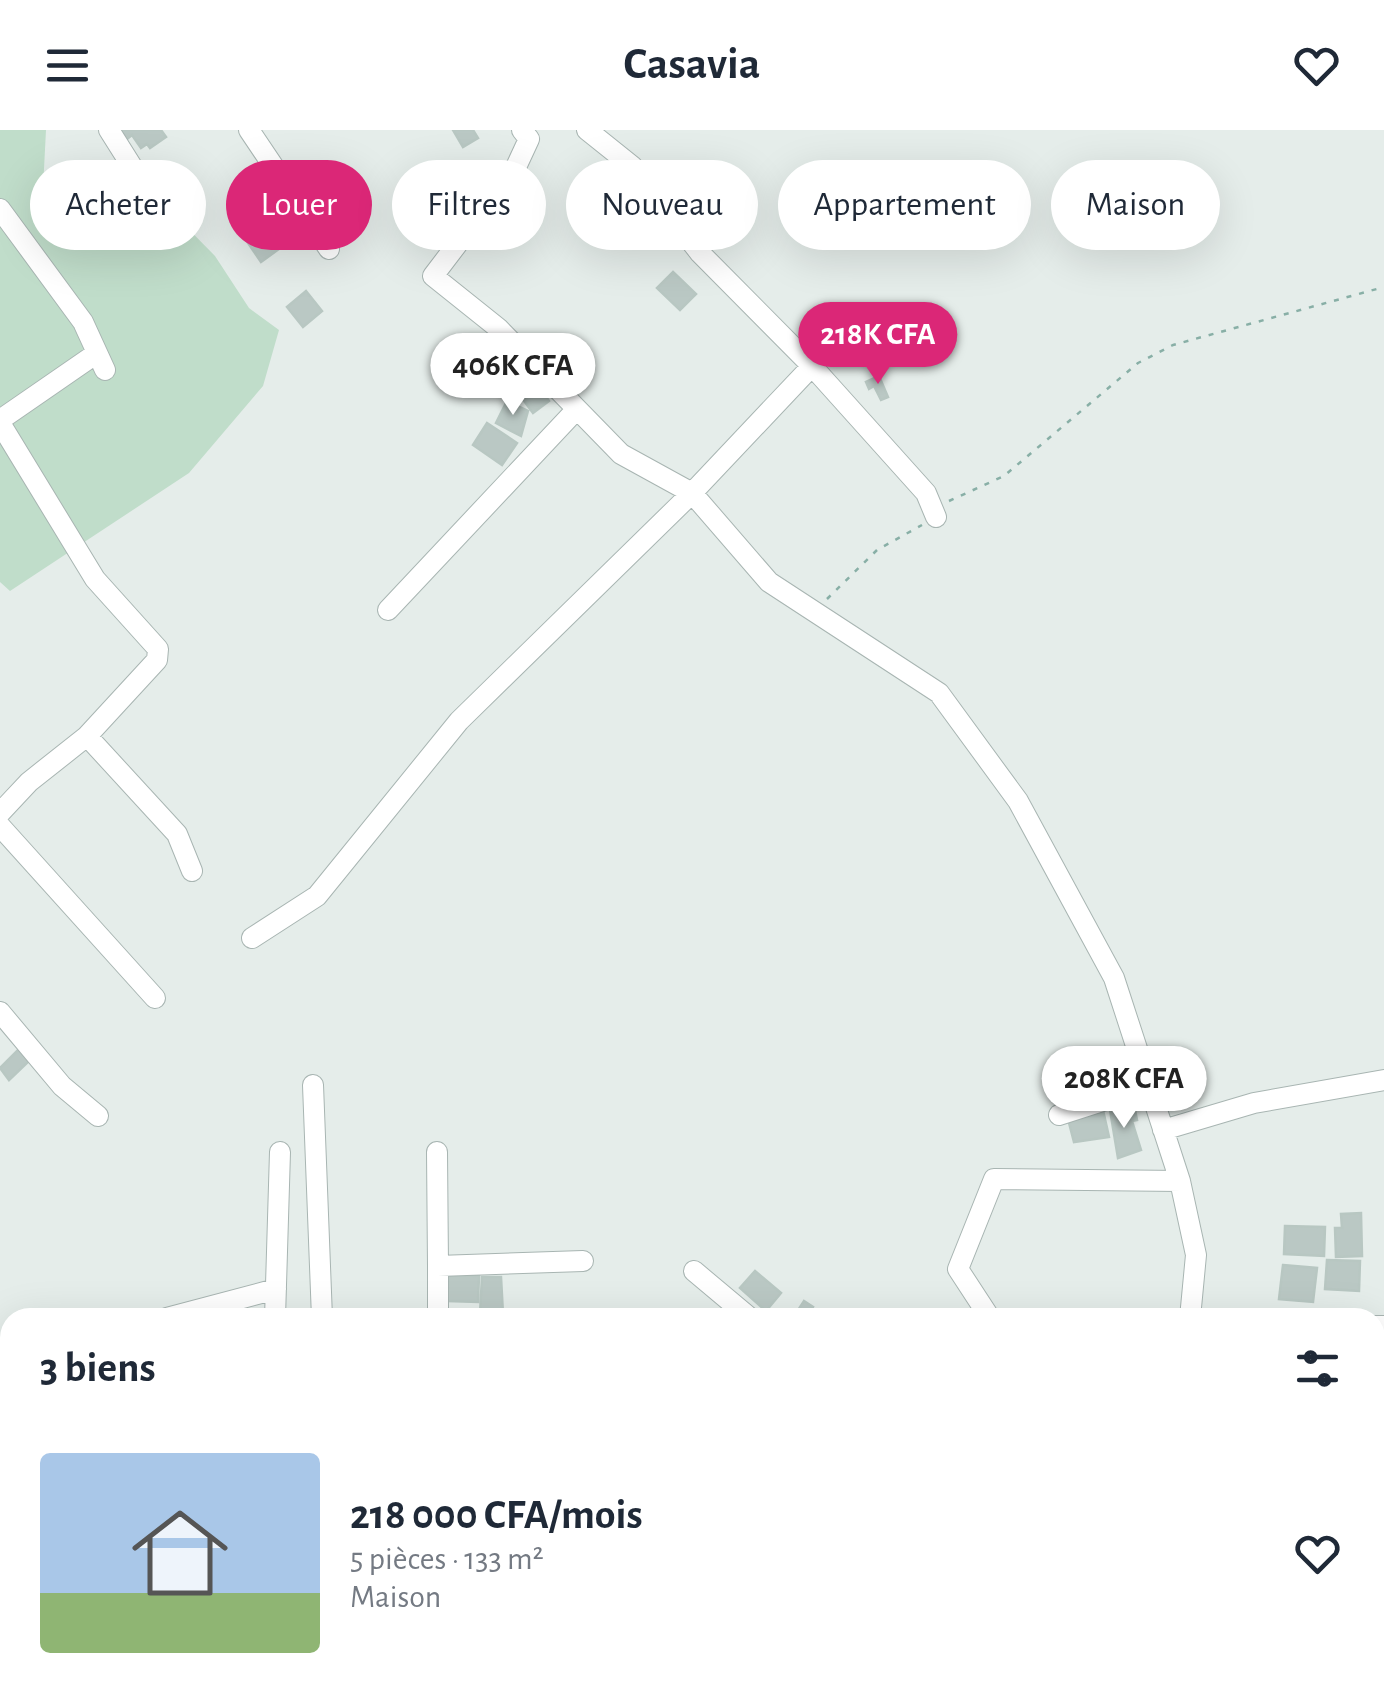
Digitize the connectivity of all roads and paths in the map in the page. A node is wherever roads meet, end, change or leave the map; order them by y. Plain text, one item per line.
1 (108, 130) edge
2 (249, 130) edge
3 (587, 130) edge
4 (531, 133) edge
5 (128, 160) edge
6 (269, 160) edge
7 (0, 209) edge
8 (1384, 287) edge
9 (812, 366) junction
10 (576, 410) junction
11 (0, 421) edge
12 (692, 493) junction
13 (936, 517) junction
14 (388, 610) dead end
15 (822, 614) junction
16 (88, 736) junction
17 (0, 813) edge
18 (0, 826) edge
19 (192, 871) dead end
20 (252, 938) dead end
21 (155, 998) dead end
22 (0, 1012) edge
23 (1384, 1080) edge
24 (313, 1086) dead end
25 (1149, 1086) junction
26 (1059, 1115) dead end
27 (98, 1116) dead end
28 (1163, 1130) junction
29 (280, 1152) dead end
30 (438, 1152) dead end
31 (1180, 1181) junction
32 (583, 1261) dead end
33 (438, 1266) junction
34 (694, 1272) dead end
35 (276, 1289) junction
36 (204, 1308) edge
37 (275, 1308) edge
38 (322, 1308) edge
39 (438, 1308) edge
40 (738, 1308) edge
41 (983, 1308) edge
42 (1191, 1308) edge

1 - 5 street
2 - 6 street
3 - 9 street
4 - 10 street
7 - 11 street
8 - 13 path
9 - 12 street
9 - 13 street
10 - 12 street
10 - 14 street
11 - 16 street
12 - 15 street
12 - 20 street
13 - 15 path
15 - 25 street
16 - 17 street
16 - 19 street
18 - 21 street
22 - 27 street
23 - 28 street
24 - 38 street
25 - 26 street
25 - 28 street
28 - 31 street
29 - 35 street
30 - 33 street
31 - 41 street
31 - 42 street
32 - 33 street
33 - 39 street
34 - 40 street
35 - 36 street
35 - 37 street

